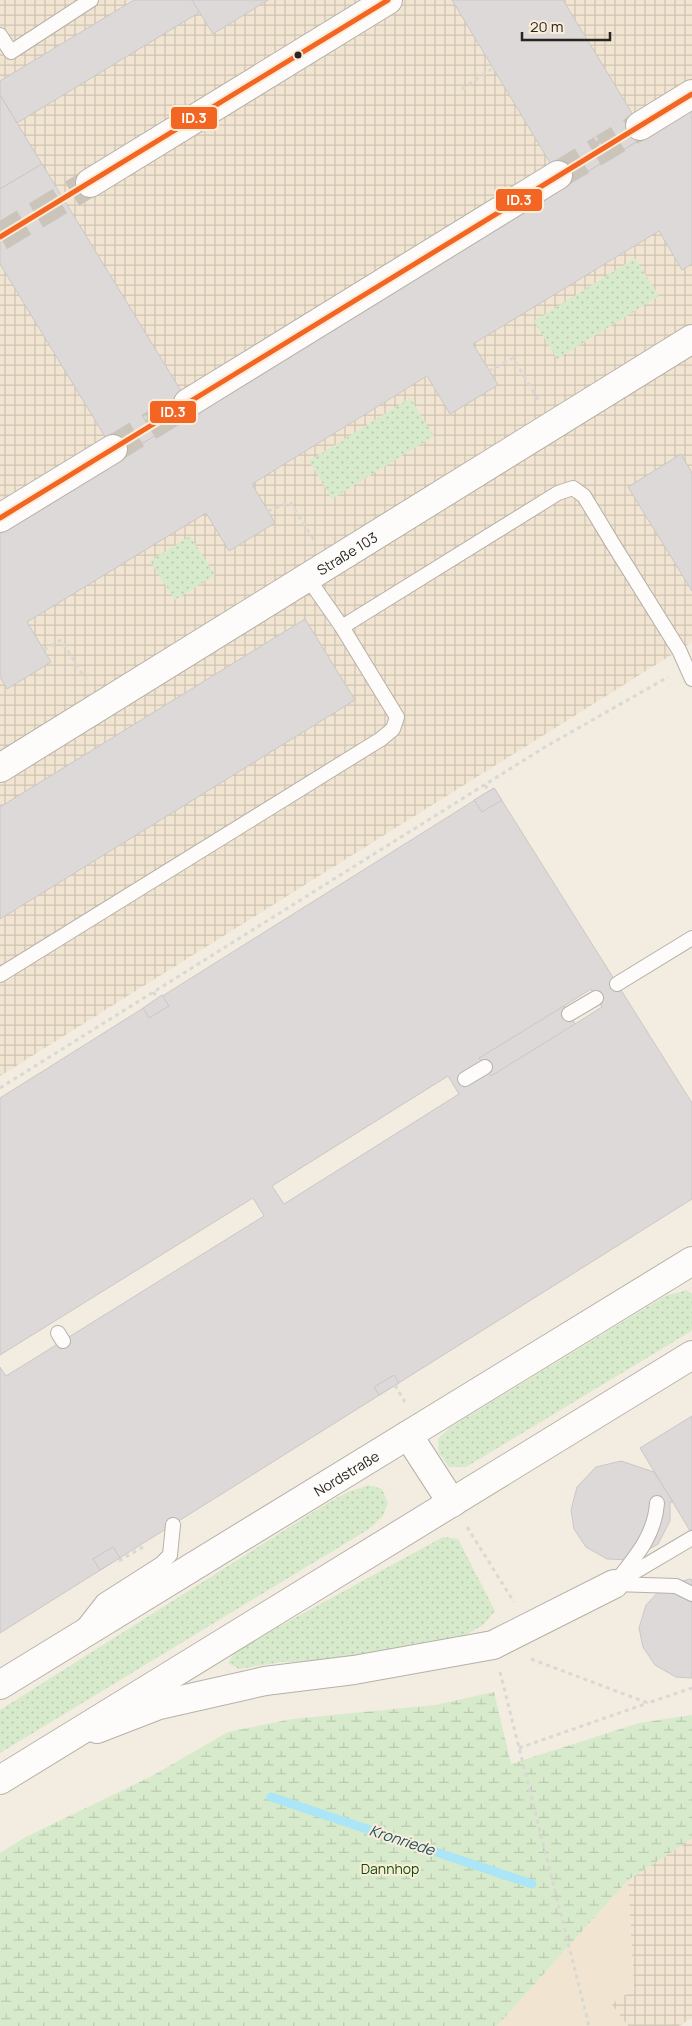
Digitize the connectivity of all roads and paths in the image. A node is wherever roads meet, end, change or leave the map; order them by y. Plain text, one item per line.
1 (91, 0) edge
2 (388, 0) edge
3 (0, 35) edge
4 (493, 68) dead end
5 (462, 89) dead end
6 (692, 94) edge
7 (640, 126) tunnel mouth
8 (595, 137) dead end
9 (602, 148) dead end
10 (558, 176) tunnel mouth
11 (90, 183) tunnel mouth
12 (14, 205) dead end
13 (25, 222) dead end
14 (692, 339) edge
15 (489, 371) dead end
16 (188, 402) tunnel mouth
17 (140, 409) dead end
18 (554, 424) junction
19 (151, 426) dead end
20 (113, 449) tunnel mouth
21 (268, 511) dead end
22 (0, 518) edge
23 (318, 571) junction
24 (342, 627) junction
25 (44, 650) dead end
26 (689, 673) edge
27 (101, 704) junction
28 (0, 768) edge
29 (485, 784) junction
30 (489, 791) dead end
31 (692, 938) edge
32 (0, 975) edge
33 (618, 984) dead end
34 (154, 992) junction
35 (158, 998) dead end
36 (593, 1000) dead end
37 (569, 1014) dead end
38 (485, 1067) dead end
39 (465, 1079) dead end
40 (0, 1088) edge
41 (692, 1261) edge
42 (692, 1355) edge
43 (394, 1385) dead end
44 (408, 1421) junction
45 (452, 1503) junction
46 (657, 1503) dead end
47 (173, 1525) dead end
48 (692, 1538) edge
49 (614, 1584) junction
50 (692, 1594) edge
51 (72, 1641) junction
52 (493, 1645) junction
53 (0, 1685) edge
54 (692, 1688) edge
55 (648, 1703) junction
56 (65, 1741) junction
57 (0, 1780) edge
58 (589, 2026) edge

1 - 3 lane
2 - 11 street
4 - 5 path
6 - 7 street
8 - 9 path
10 - 16 street
12 - 13 path
14 - 18 street, Straße 103
15 - 18 path
17 - 19 path
18 - 23 street, Straße 103
20 - 22 street
21 - 23 path
23 - 24 lane
23 - 27 street, Straße 103
24 - 26 lane
24 - 32 lane
25 - 27 path
26 - 29 path
27 - 28 street, Straße 103
29 - 30 path
29 - 34 path
31 - 33 lane
34 - 35 path
34 - 40 path
36 - 37 lane
38 - 39 lane
41 - 44 street, Nordstraße
42 - 45 street
43 - 44 path
44 - 45 street
44 - 51 street, Nordstraße
45 - 56 street
46 - 49 lane
47 - 51 lane
48 - 49 lane
49 - 50 lane
49 - 52 street
51 - 53 street, Nordstraße
52 - 55 path
52 - 56 street
54 - 55 path
55 - 58 path
56 - 57 street

